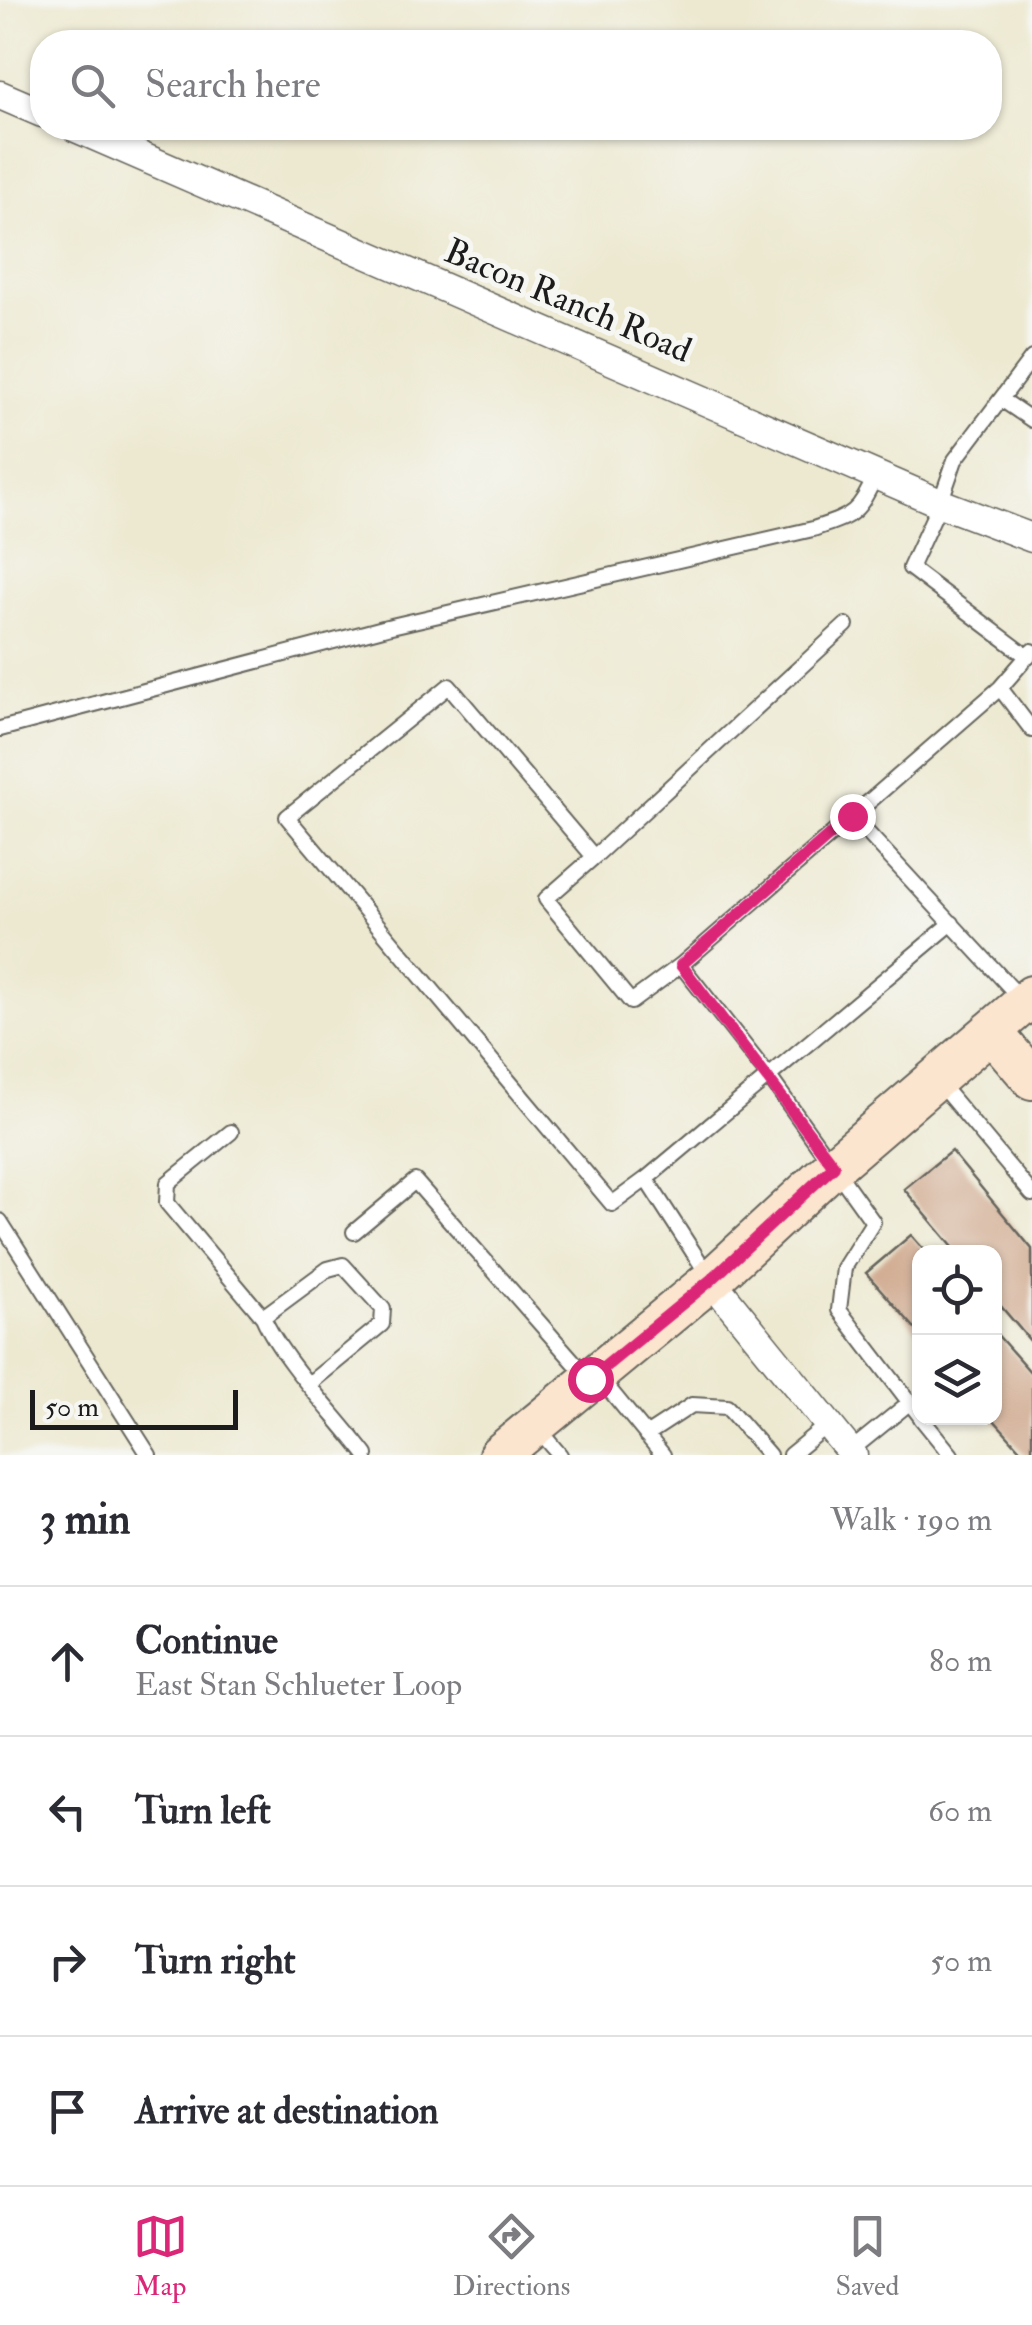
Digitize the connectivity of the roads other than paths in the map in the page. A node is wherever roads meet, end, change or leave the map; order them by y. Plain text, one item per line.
1 (0, 94) edge
2 (30, 108) edge
3 (104, 140) edge
4 (1032, 358) edge
5 (1001, 399) junction
6 (1032, 420) edge
7 (876, 475) junction
8 (940, 503) junction
9 (1032, 538) edge
10 (846, 625) dead end
11 (1030, 654) edge
12 (1000, 688) junction
13 (0, 729) edge
14 (1032, 730) edge
15 (852, 816) junction
16 (594, 857) junction
17 (952, 923) junction
18 (681, 965) junction
19 (1028, 1000) edge
20 (992, 1031) junction
21 (770, 1078) junction
22 (935, 1079) junction
23 (1032, 1080) edge
24 (231, 1132) dead end
25 (834, 1166) junction
26 (646, 1179) junction
27 (1032, 1194) edge
28 (0, 1221) edge
29 (354, 1232) dead end
30 (711, 1280) junction
31 (264, 1317) junction
32 (593, 1376) junction
33 (310, 1383) junction
34 (909, 1402) junction
35 (912, 1406) edge
36 (828, 1424) junction
37 (927, 1425) edge
38 (646, 1435) junction
39 (547, 1440) edge
40 (852, 1453) edge
41 (149, 1455) edge
42 (366, 1455) edge
43 (499, 1455) edge
44 (662, 1455) edge
45 (768, 1455) edge
46 (790, 1455) edge
47 (951, 1455) edge

1 - 2 street
3 - 7 street, Bacon Ranch Road
4 - 5 lane
5 - 6 lane
5 - 8 lane
7 - 8 street, Bacon Ranch Road
7 - 13 lane
8 - 9 street, Bacon Ranch Road
8 - 11 lane
10 - 16 lane
11 - 12 lane
12 - 14 lane
12 - 15 lane
15 - 17 lane
15 - 18 lane
16 - 18 lane
16 - 26 lane
17 - 19 lane
17 - 21 lane
18 - 21 lane
19 - 20 main road
20 - 22 main road
20 - 23 main road
21 - 25 lane
21 - 26 lane
22 - 25 main road
22 - 27 lane
24 - 31 lane
25 - 30 main road
25 - 34 lane
26 - 30 lane
28 - 41 lane
29 - 32 lane
30 - 32 main road
30 - 36 street
31 - 33 lane
31 - 33 lane
32 - 38 lane
32 - 39 main road
33 - 42 lane
34 - 35 lane
34 - 40 lane
36 - 40 street
36 - 46 lane
37 - 47 lane
38 - 44 lane
38 - 45 lane
39 - 43 main road

